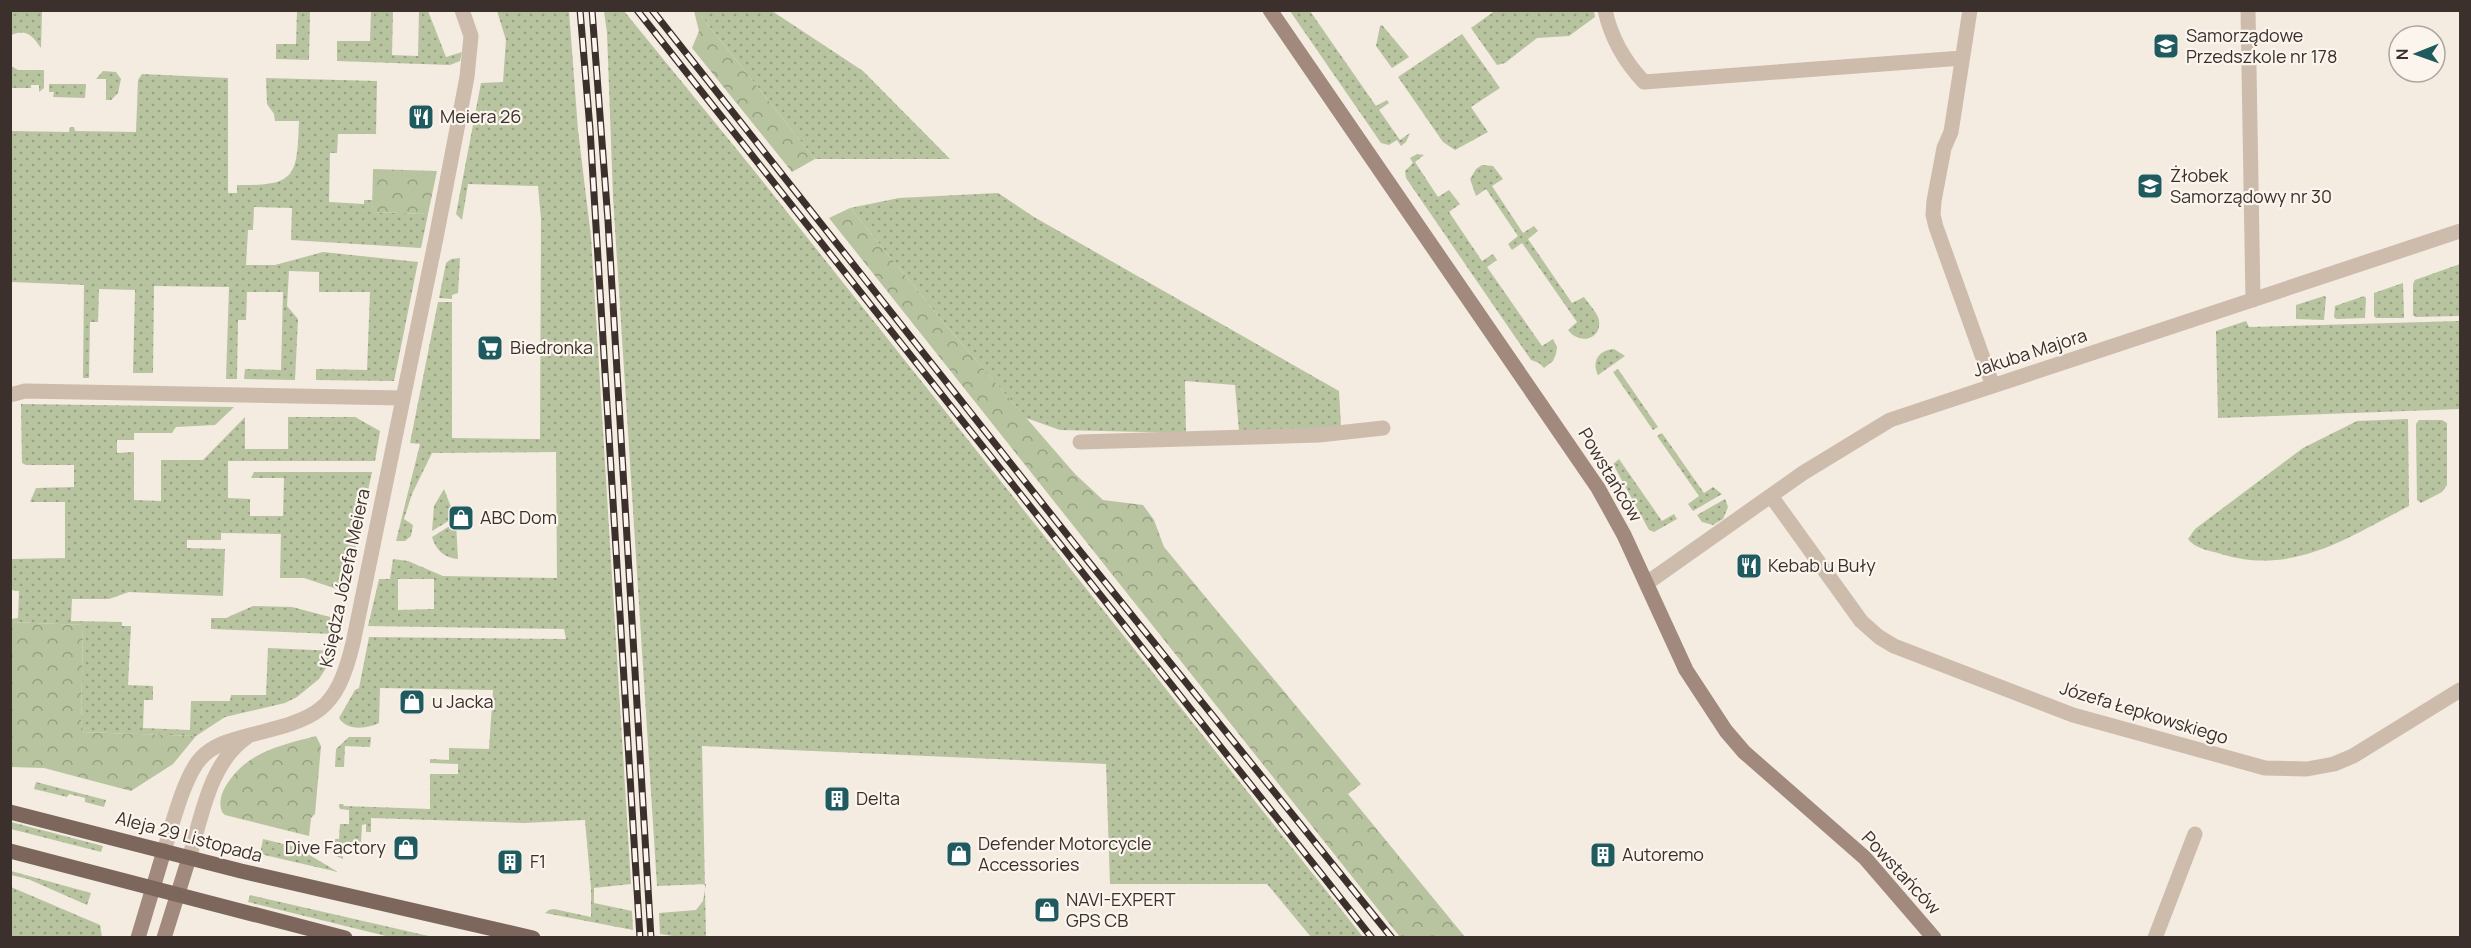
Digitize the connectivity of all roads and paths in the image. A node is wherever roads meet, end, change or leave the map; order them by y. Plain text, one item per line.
1 (462, 10) edge
2 (1270, 10) edge
3 (1605, 10) edge
4 (1970, 10) edge
5 (2248, 10) edge
6 (1962, 58) junction
7 (2460, 231) edge
8 (2253, 300) junction
9 (1993, 386) junction
10 (10, 395) edge
11 (402, 398) junction
12 (1383, 428) dead end
13 (1080, 442) dead end
14 (1771, 496) junction
15 (1647, 583) junction
16 (2460, 690) edge
17 (252, 735) junction
18 (10, 812) edge
19 (2195, 834) dead end
20 (10, 851) edge
21 (164, 851) junction
22 (189, 858) junction
23 (153, 887) junction
24 (178, 894) junction
25 (138, 938) edge
26 (164, 938) edge
27 (345, 938) edge
28 (533, 938) edge
29 (1934, 938) edge
30 (2155, 938) edge

1 - 11 street, Księdza Józefa Meiera
2 - 15 street, Powstańców
3 - 6 street
4 - 6 street
5 - 8 street
6 - 9 street
7 - 8 street, Jakuba Majora
8 - 9 street, Jakuba Majora
9 - 14 street, Jakuba Majora
10 - 11 street
11 - 17 street, Księdza Józefa Meiera
12 - 13 street
14 - 15 street, Jakuba Majora
14 - 16 street, Józefa Łepkowskiego
15 - 29 street, Powstańców
17 - 21 street, Księdza Józefa Meiera
17 - 22 street
18 - 21 main road, Aleja 29 Listopada
19 - 30 street
20 - 23 main road
21 - 22 main road, Aleja 29 Listopada
21 - 23 street
22 - 24 street
22 - 28 main road, Aleja 29 Listopada
23 - 24 main road
23 - 25 street
24 - 26 street
24 - 27 main road

